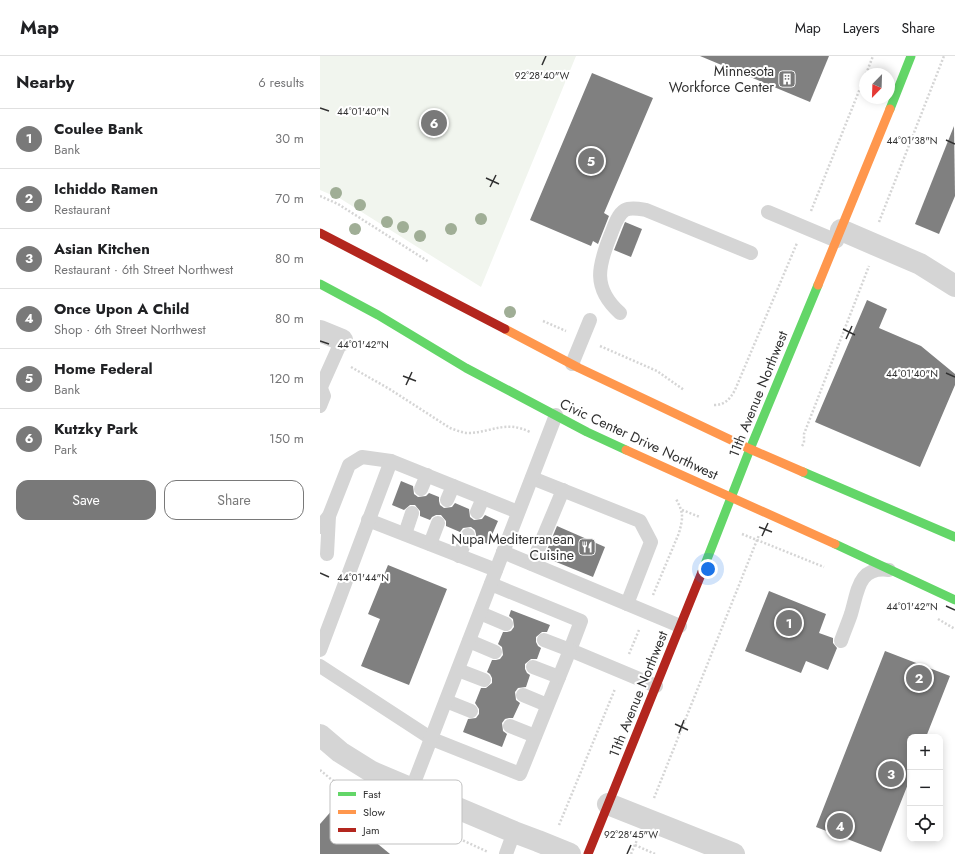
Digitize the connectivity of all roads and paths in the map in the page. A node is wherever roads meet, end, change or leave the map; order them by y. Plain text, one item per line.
1 (873, 56) edge
2 (911, 56) edge
3 (944, 56) edge
4 (868, 68) edge
5 (320, 196) edge
6 (768, 212) dead end
7 (880, 219) dead end
8 (320, 233) edge
9 (839, 235) junction
10 (751, 253) dead end
11 (431, 263) dead end
12 (865, 277) dead end
13 (320, 284) edge
14 (955, 286) edge
15 (620, 313) dead end
16 (541, 320) dead end
17 (590, 320) dead end
18 (320, 331) edge
19 (582, 339) junction
20 (338, 349) junction
21 (572, 364) junction
22 (320, 386) edge
23 (690, 394) dead end
24 (710, 405) dead end
25 (320, 406) edge
26 (556, 415) junction
27 (708, 428) junction
28 (546, 440) junction
29 (750, 449) junction
30 (391, 460) junction
31 (792, 466) junction
32 (427, 475) junction
33 (686, 477) junction
34 (532, 478) junction
35 (453, 486) junction
36 (421, 490) dead end
37 (563, 490) junction
38 (673, 496) dead end
39 (482, 498) junction
40 (732, 498) junction
41 (676, 499) junction
42 (447, 500) dead end
43 (682, 510) dead end
44 (477, 512) dead end
45 (518, 512) junction
46 (412, 513) dead end
47 (329, 516) junction
48 (770, 516) junction
49 (368, 520) junction
50 (438, 523) dead end
51 (320, 527) edge
52 (405, 534) junction
53 (468, 535) dead end
54 (955, 537) edge
55 (430, 544) junction
56 (503, 552) junction
57 (328, 554) dead end
58 (459, 556) junction
59 (532, 564) junction
60 (496, 570) junction
61 (894, 571) junction
62 (491, 584) junction
63 (955, 600) edge
64 (627, 604) junction
65 (480, 613) junction
66 (506, 624) dead end
67 (680, 626) junction
68 (544, 640) dead end
69 (469, 641) junction
70 (841, 641) dead end
71 (320, 650) edge
72 (570, 650) junction
73 (495, 652) dead end
74 (320, 666) edge
75 (533, 668) dead end
76 (458, 670) junction
77 (559, 677) junction
78 (484, 680) dead end
79 (656, 686) junction
80 (522, 695) dead end
81 (446, 701) junction
82 (547, 705) junction
83 (472, 711) dead end
84 (510, 726) dead end
85 (320, 735) edge
86 (535, 736) junction
87 (432, 739) junction
88 (320, 770) edge
89 (332, 780) edge
90 (392, 780) edge
91 (415, 780) edge
92 (608, 804) junction
93 (462, 810) edge
94 (646, 819) junction
95 (514, 832) junction
96 (462, 840) edge
97 (635, 845) junction
98 (493, 854) edge
99 (506, 854) edge
100 (570, 854) edge
101 (588, 854) edge
102 (631, 854) edge
103 (655, 854) edge
104 (734, 854) edge

1 - 4 path
2 - 9 main road, 11th Avenue Northwest
3 - 7 path
5 - 11 path
6 - 9 lane
8 - 21 main road
9 - 14 street
9 - 29 main road, 11th Avenue Northwest
10 - 15 lane
12 - 31 path
13 - 26 main road, Civic Center Drive Northwest
16 - 19 path
17 - 19 lane
18 - 20 street
19 - 21 lane
19 - 23 path
20 - 22 lane
20 - 28 path
21 - 27 main road
22 - 25 lane
24 - 27 path
26 - 28 lane
26 - 33 main road, Civic Center Drive Northwest
27 - 29 main road
28 - 34 lane
29 - 31 main road
29 - 40 main road, 11th Avenue Northwest
30 - 32 lane
30 - 47 lane
30 - 49 lane
31 - 54 main road
32 - 35 lane
32 - 36 lane
33 - 40 main road, Civic Center Drive Northwest
33 - 41 path
34 - 37 lane
34 - 45 lane
35 - 39 lane
35 - 42 lane
37 - 59 lane
37 - 64 lane
38 - 41 path
39 - 44 lane
39 - 45 lane
40 - 48 main road, Civic Center Drive Northwest
40 - 67 main road, 11th Avenue Northwest
41 - 43 path
45 - 56 lane
46 - 52 lane
47 - 51 lane
47 - 57 lane
48 - 61 main road, Civic Center Drive Northwest
48 - 94 path
49 - 52 lane
49 - 71 lane
50 - 55 lane
52 - 55 lane
53 - 58 lane
55 - 58 lane
56 - 59 lane
56 - 60 lane
58 - 60 lane
59 - 64 lane
60 - 62 lane
61 - 63 main road, Civic Center Drive Northwest
61 - 70 lane
62 - 65 lane
62 - 72 lane
64 - 67 lane
65 - 66 lane
65 - 69 lane
67 - 79 main road, 11th Avenue Northwest
68 - 72 lane
69 - 73 lane
69 - 76 lane
72 - 77 lane
72 - 79 lane
74 - 87 lane
75 - 77 lane
76 - 78 lane
76 - 81 lane
77 - 82 lane
79 - 92 main road, 11th Avenue Northwest
80 - 82 lane
81 - 83 lane
81 - 87 lane
82 - 86 lane
84 - 86 lane
85 - 90 street
86 - 87 lane
87 - 91 lane
88 - 89 path
92 - 94 street
92 - 101 main road, 11th Avenue Northwest
93 - 95 street
94 - 97 path
94 - 104 street
95 - 99 lane
95 - 100 street
96 - 98 path
97 - 102 path
97 - 103 path

